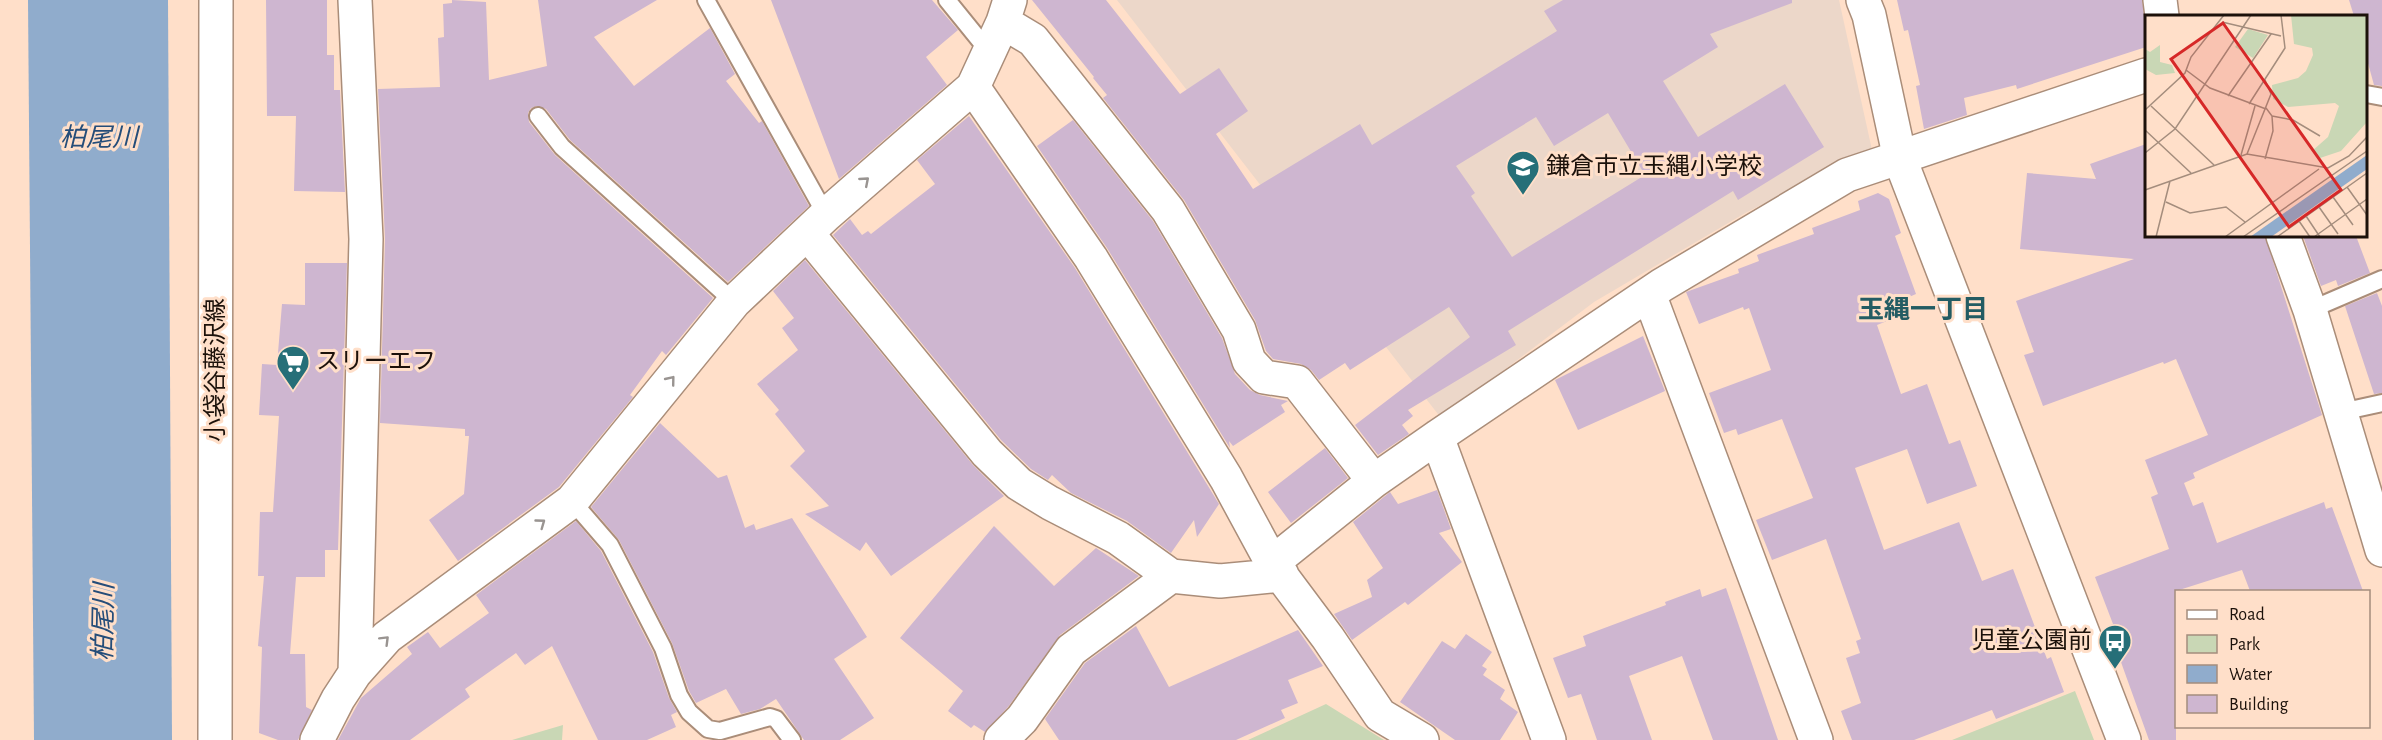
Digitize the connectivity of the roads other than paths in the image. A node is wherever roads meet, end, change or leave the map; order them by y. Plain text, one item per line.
1 (216, 0) edge
2 (355, 0) edge
3 (706, 0) edge
4 (947, 0) edge
5 (1863, 0) edge
6 (2160, 0) edge
7 (1007, 11) edge
8 (2162, 15) edge
9 (990, 53) junction
10 (2145, 75) edge
11 (973, 87) junction
12 (2367, 94) edge
13 (2382, 97) edge
14 (538, 116) dead end
15 (1900, 159) junction
16 (817, 224) junction
17 (2283, 237) edge
18 (2382, 279) edge
19 (1648, 294) junction
20 (734, 302) junction
21 (2310, 310) junction
22 (2382, 403) edge
23 (2341, 412) junction
24 (1437, 437) junction
25 (1374, 482) junction
26 (572, 501) junction
27 (2382, 550) edge
28 (1277, 569) junction
29 (1172, 576) junction
30 (356, 673) junction
31 (215, 740) edge
32 (317, 740) edge
33 (792, 740) edge
34 (1001, 740) edge
35 (1422, 740) edge
36 (1549, 740) edge
37 (1816, 740) edge
38 (2124, 740) edge

1 - 31 street, 小袋谷藤沢線
2 - 30 street
3 - 16 lane
4 - 9 lane
5 - 15 street
6 - 8 street
7 - 9 street
7 - 25 street
9 - 11 street
10 - 15 street
16 -> 11 street
11 - 28 street
12 - 13 lane
14 - 20 lane
15 - 19 street
15 - 38 street
16 - 20 street
16 - 29 street
17 - 21 street
18 - 21 lane
19 - 24 street
19 - 37 street
26 -> 20 street
21 - 23 street
22 - 23 lane
23 - 27 street
24 - 25 street
24 - 36 street
25 - 28 street
30 -> 26 street
26 - 33 lane
28 - 29 street
28 - 35 street
29 - 34 street
30 - 32 street

